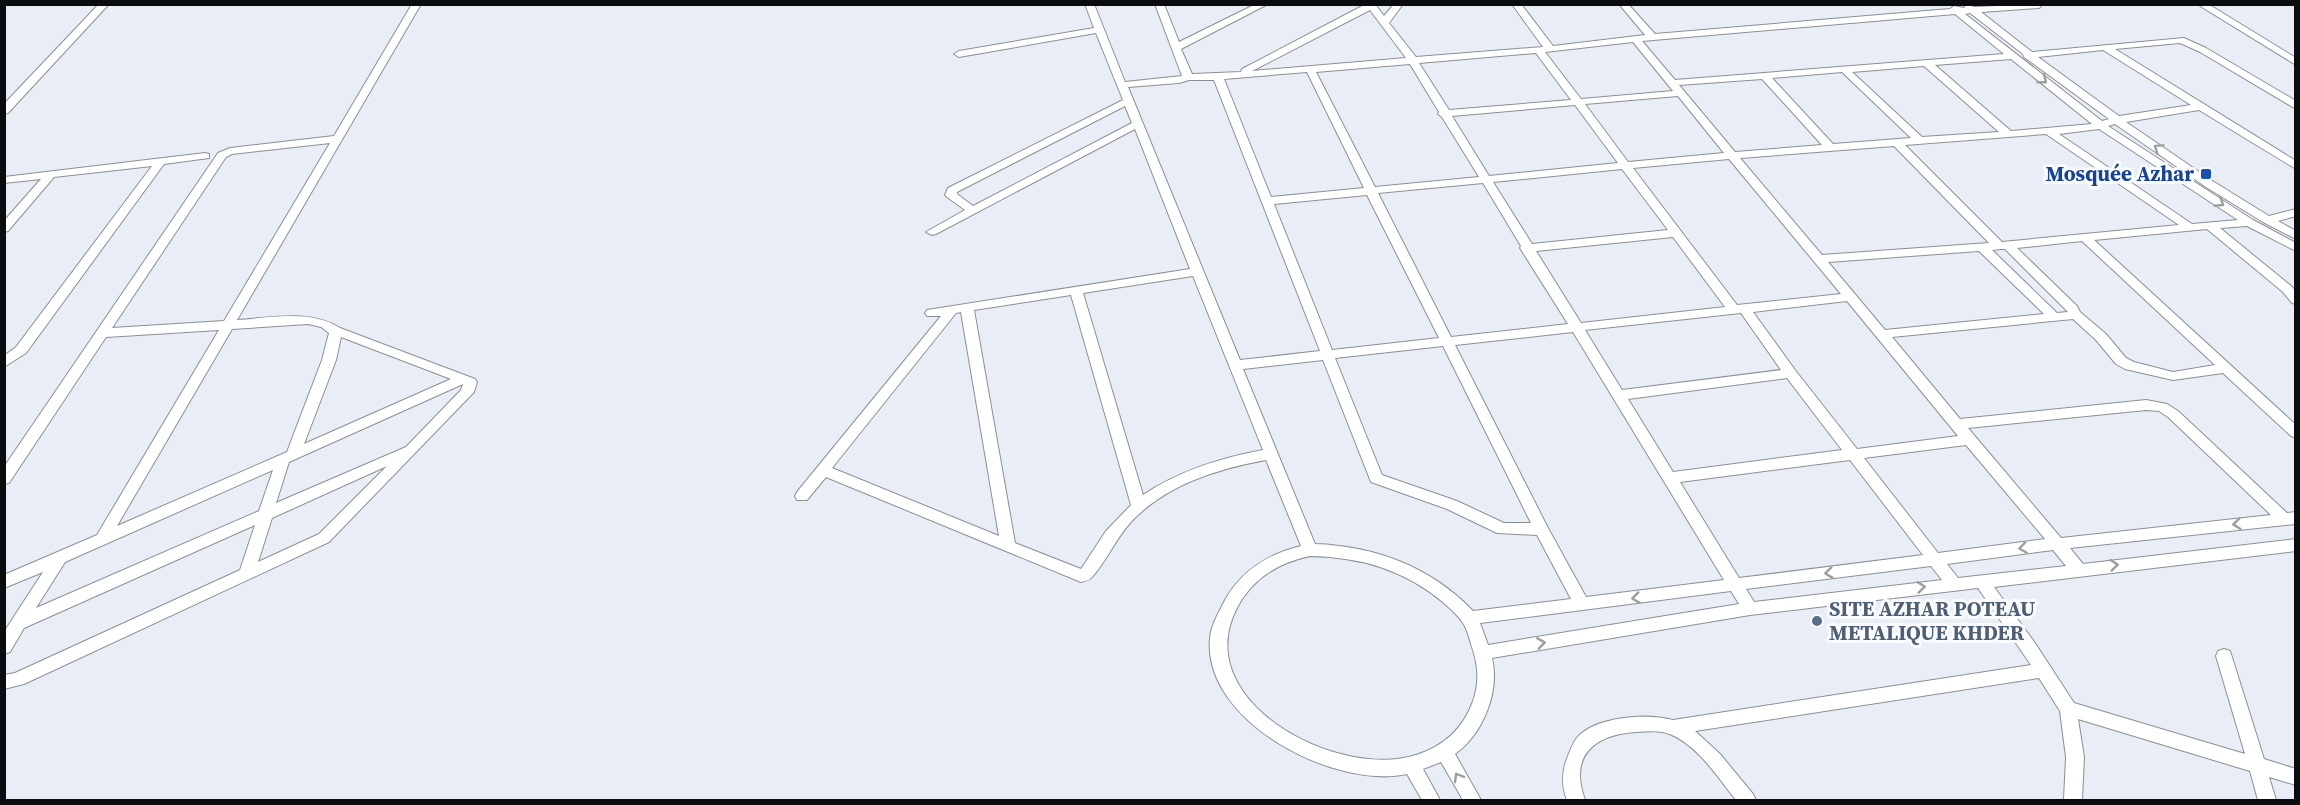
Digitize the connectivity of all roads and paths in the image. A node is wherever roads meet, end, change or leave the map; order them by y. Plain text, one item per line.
1 (105, 4) edge
2 (417, 4) edge
3 (1089, 4) edge
4 (1159, 4) edge
5 (1399, 4) edge
6 (1516, 4) edge
7 (1623, 4) edge
8 (2039, 4) edge
9 (2201, 4) edge
10 (1262, 5) edge
11 (1371, 5) edge
12 (1960, 7) edge
13 (1384, 23) junction
14 (1099, 30) junction
15 (1653, 38) junction
16 (1636, 40) junction
17 (2104, 47) junction
18 (1175, 48) junction
19 (1550, 49) junction
20 (1538, 50) junction
21 (959, 54) dead end
22 (2027, 55) junction
23 (2012, 56) junction
24 (1412, 59) junction
25 (2295, 62) edge
26 (1927, 63) junction
27 (1311, 69) junction
28 (1844, 69) junction
29 (1237, 75) junction
30 (1765, 76) junction
31 (1188, 77) junction
32 (1218, 77) junction
33 (1121, 85) junction
34 (1676, 88) junction
35 (2295, 91) edge
36 (2275, 93) junction
37 (1128, 101) junction
38 (1576, 102) junction
39 (2295, 106) edge
40 (2201, 107) junction
41 (4, 111) edge
42 (1443, 114) junction
43 (2116, 120) junction
44 (1137, 124) junction
45 (2100, 125) junction
46 (2048, 131) junction
47 (2007, 133) junction
48 (337, 139) junction
49 (1919, 140) junction
50 (1896, 142) junction
51 (1830, 147) junction
52 (1732, 155) junction
53 (205, 156) dead end
54 (160, 162) junction
55 (2295, 166) edge
56 (1626, 167) junction
57 (50, 175) junction
58 (1484, 179) junction
59 (4, 180) edge
60 (1373, 191) junction
61 (1268, 201) junction
62 (973, 211) junction
63 (2295, 212) edge
64 (2267, 220) junction
65 (2249, 222) junction
66 (2211, 227) junction
67 (2192, 229) junction
68 (4, 230) edge
69 (932, 232) dead end
70 (1676, 233) junction
71 (2295, 236) edge
72 (2085, 238) junction
73 (2004, 245) junction
74 (1982, 247) junction
75 (1526, 248) junction
76 (2295, 248) edge
77 (1819, 259) junction
78 (1197, 272) junction
79 (1076, 291) junction
80 (1850, 297) junction
81 (2295, 300) edge
82 (959, 309) junction
83 (1739, 309) junction
84 (931, 313) dead end
85 (2075, 314) junction
86 (2055, 318) junction
87 (227, 324) junction
88 (1577, 329) junction
89 (336, 331) junction
90 (103, 333) junction
91 (1883, 334) junction
92 (1447, 340) junction
93 (1329, 355) junction
94 (4, 363) edge
95 (1234, 365) junction
96 (2226, 368) junction
97 (1791, 373) junction
98 (463, 379) junction
99 (1619, 395) junction
100 (1957, 424) junction
101 (2295, 433) edge
102 (1970, 439) junction
103 (408, 451) junction
104 (1271, 454) junction
105 (1854, 455) junction
106 (288, 458) junction
107 (823, 470) junction
108 (1670, 478) junction
109 (4, 480) edge
110 (802, 496) dead end
111 (1138, 505) junction
112 (265, 514) junction
113 (2290, 519) edge
114 (1541, 529) junction
115 (103, 537) junction
116 (2055, 544) junction
117 (2295, 545) edge
118 (1008, 546) junction
119 (1310, 550) junction
120 (58, 559) junction
121 (1935, 560) junction
122 (2078, 569) junction
123 (248, 572) junction
124 (1981, 581) junction
125 (4, 582) edge
126 (1954, 584) junction
127 (1737, 585) junction
128 (1582, 604) junction
129 (1750, 609) junction
130 (1469, 618) junction
131 (19, 623) junction
132 (4, 647) edge
133 (1483, 653) junction
134 (2224, 656) dead end
135 (2043, 670) junction
136 (4, 682) edge
137 (2068, 709) junction
138 (1674, 727) junction
139 (1444, 753) junction
140 (1411, 765) junction
141 (2256, 765) junction
142 (2295, 777) edge
143 (1431, 801) edge
144 (1472, 801) edge
145 (1576, 801) edge
146 (1747, 801) edge
147 (2073, 801) edge
148 (2267, 801) edge

1 - 41 street
2 - 48 street
3 - 14 street
4 - 18 street
5 - 13 street
6 - 19 street
7 - 15 street
8 - 12 street
9 - 25 street
10 - 18 street
11 - 13 street
11 - 29 street
12 - 15 street
12 - 22 street
12 - 23 street
13 - 24 street
14 - 21 street
14 - 33 street
15 - 16 street
16 - 19 street
16 - 34 street
17 - 22 street
17 - 36 street
17 - 40 street
18 - 31 street
19 - 20 street
20 - 24 street
20 - 38 street
22 - 43 street
23 - 26 street
23 -> 45 street
24 - 27 street
24 - 42 street
26 - 28 street
26 - 47 street
27 - 29 street
27 - 60 street
28 - 30 street
28 - 49 street
29 - 32 street
30 - 34 street
30 - 51 street
31 - 32 street
31 - 33 street
32 - 61 street
33 - 37 street
34 - 38 street
34 - 52 street
35 - 36 street
36 - 39 street
37 - 44 street
37 - 62 street
38 - 42 street
38 - 56 street
40 - 43 street
40 - 55 street
42 - 58 street
43 - 45 street
64 -> 43 street
44 - 62 street
44 - 78 street
45 - 46 street
45 -> 65 street
46 - 47 street
46 - 67 street
47 - 49 street
48 - 87 street
48 - 90 street
49 - 50 street
50 - 51 street
50 - 73 street
51 - 52 street
52 - 56 street
52 - 77 street
53 - 54 street
54 - 57 street
54 - 94 street
56 - 58 street
56 - 70 street
57 - 59 street
57 - 68 street
58 - 60 street
58 - 75 street
60 - 61 street
60 - 92 street
61 - 93 street
62 - 69 street
63 - 64 street
64 - 71 street
65 - 66 street
65 - 76 street
66 - 67 street
66 - 81 street
67 - 72 street
70 - 75 street
70 - 83 street
72 - 73 street
72 - 96 street
73 - 74 street
73 - 85 street
74 - 77 street
74 - 86 street
75 - 88 street
77 - 80 street
78 - 79 street
78 - 95 street
79 - 82 street
79 - 111 street
80 - 83 street
80 - 91 street
82 - 84 street
82 - 107 street
82 - 118 street
83 - 88 street
83 - 97 street
85 - 86 street
85 - 96 street
86 - 91 street
87 - 89 street
87 - 90 street
87 - 115 street
88 - 92 street
88 - 99 street
89 - 98 street
89 - 106 street
90 - 109 street
91 - 100 street
92 - 93 street
92 - 114 street
93 - 95 street
93 - 114 street
95 - 104 street
96 - 101 street
97 - 99 street
97 - 105 street
98 - 103 street
98 - 106 street
99 - 108 street
100 - 102 street
100 - 113 street
102 - 105 street
102 - 116 street
103 - 112 street
103 - 123 street
104 - 111 street
104 - 119 street
105 - 108 street
105 - 121 street
106 - 112 street
106 - 115 street
107 - 110 street
107 - 118 street
108 - 127 street
111 - 118 street
112 - 123 street
112 - 131 street
113 -> 116 street
114 - 128 street
115 - 120 street
116 -> 121 street
116 - 122 street
122 -> 117 street
119 - 130 street
119 - 140 street
120 - 125 street
120 - 131 street
121 - 126 street
121 -> 127 street
122 - 124 street
123 - 136 street
124 - 126 street
124 - 135 street
129 -> 126 street
127 -> 128 street
127 - 129 street
128 - 130 street
133 -> 129 street
130 - 133 street
131 - 132 street
133 - 139 street
134 - 141 street
135 - 137 street
135 - 138 street
137 - 141 street
137 - 147 street
138 - 145 street
138 - 146 street
139 - 140 street
144 -> 139 street
140 - 143 street
141 - 142 street
141 - 148 street

